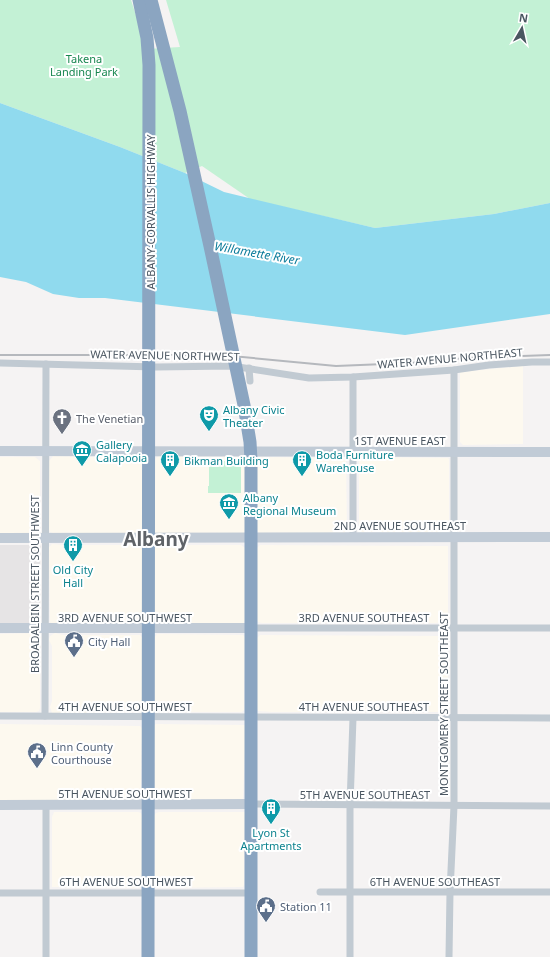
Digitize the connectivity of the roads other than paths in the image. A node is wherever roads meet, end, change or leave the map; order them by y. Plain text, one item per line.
1 (139, 0) edge
2 (151, 0) edge
3 (0, 362) edge
4 (550, 362) edge
5 (46, 364) junction
6 (249, 368) junction
7 (454, 370) junction
8 (353, 378) junction
9 (250, 381) dead end
10 (0, 451) edge
11 (45, 451) junction
12 (149, 451) junction
13 (250, 451) junction
14 (352, 452) junction
15 (453, 452) junction
16 (550, 452) edge
17 (251, 537) junction
18 (353, 537) junction
19 (453, 537) junction
20 (550, 537) edge
21 (0, 538) edge
22 (45, 538) junction
23 (149, 538) junction
24 (0, 628) edge
25 (250, 628) junction
26 (454, 628) junction
27 (550, 628) edge
28 (45, 629) junction
29 (148, 629) junction
30 (0, 716) edge
31 (45, 716) junction
32 (149, 717) junction
33 (251, 717) junction
34 (353, 718) junction
35 (453, 718) junction
36 (550, 718) edge
37 (251, 804) junction
38 (0, 805) edge
39 (46, 805) junction
40 (350, 805) junction
41 (148, 806) junction
42 (454, 806) junction
43 (550, 806) edge
44 (46, 892) junction
45 (148, 892) junction
46 (320, 892) dead end
47 (350, 892) junction
48 (450, 892) junction
49 (550, 892) edge
50 (0, 893) edge
51 (251, 893) junction
52 (46, 957) edge
53 (148, 957) edge
54 (251, 957) edge
55 (350, 957) edge
56 (449, 957) edge

1 - 12 highway, ALBANY-CORVALLIS HIGHWAY
2 - 13 highway
3 - 5 street, WATER AVENUE NORTHWEST
4 - 7 street, WATER AVENUE NORTHEAST
5 - 6 street, WATER AVENUE NORTHWEST
5 - 11 street, BROADALBIN STREET SOUTHWEST
6 - 8 street, WATER AVENUE NORTHWEST
6 - 9 street
7 - 8 street, WATER AVENUE NORTHEAST
7 - 15 street, MONTGOMERY STREET SOUTHEAST
8 - 14 street
10 - 11 street, 1ST AVENUE EAST
11 - 12 street, 1ST AVENUE EAST
11 - 22 street, BROADALBIN STREET SOUTHWEST
12 - 13 street, 1ST AVENUE EAST
12 - 23 highway, ALBANY-CORVALLIS HIGHWAY
13 - 14 street, 1ST AVENUE EAST
13 - 17 highway
14 - 15 street, 1ST AVENUE EAST
14 - 18 street
15 - 16 street, 1ST AVENUE EAST
15 - 19 street, MONTGOMERY STREET SOUTHEAST
17 - 18 street, 2ND AVENUE SOUTHEAST
17 - 23 street, 2ND AVENUE SOUTHEAST
17 - 25 highway
18 - 19 street, 2ND AVENUE SOUTHEAST
19 - 20 street, 2ND AVENUE SOUTHEAST
19 - 26 street, MONTGOMERY STREET SOUTHEAST
21 - 22 street, 2ND AVENUE SOUTHEAST
22 - 23 street, 2ND AVENUE SOUTHEAST
22 - 28 street, BROADALBIN STREET SOUTHWEST
23 - 29 highway, ALBANY-CORVALLIS HIGHWAY
24 - 28 street, 3RD AVENUE SOUTHWEST
25 - 26 street, 3RD AVENUE SOUTHEAST
25 - 29 street, 3RD AVENUE SOUTHWEST
25 - 33 highway
26 - 27 street, 3RD AVENUE SOUTHEAST
26 - 35 street, MONTGOMERY STREET SOUTHEAST
28 - 29 street, 3RD AVENUE SOUTHWEST
28 - 31 street, BROADALBIN STREET SOUTHWEST
29 - 32 highway, ALBANY-CORVALLIS HIGHWAY
30 - 31 street, 4TH AVENUE SOUTHWEST
31 - 32 street, 4TH AVENUE SOUTHWEST
32 - 33 street, 4TH AVENUE SOUTHWEST
32 - 41 highway, ALBANY-CORVALLIS HIGHWAY
33 - 34 street, 4TH AVENUE SOUTHEAST
33 - 37 highway
34 - 35 street, 4TH AVENUE SOUTHEAST
34 - 40 street
35 - 36 street, 4TH AVENUE SOUTHEAST
35 - 42 street, MONTGOMERY STREET SOUTHEAST
37 - 40 street, 5TH AVENUE SOUTHEAST
37 - 41 street, 5TH AVENUE SOUTHWEST
37 - 51 highway
38 - 39 street, 5TH AVENUE SOUTHWEST
39 - 41 street, 5TH AVENUE SOUTHWEST
39 - 44 street
40 - 42 street, 5TH AVENUE SOUTHEAST
40 - 47 street
41 - 45 highway, ALBANY-CORVALLIS HIGHWAY
42 - 43 street, 5TH AVENUE SOUTHEAST
42 - 48 street, MONTGOMERY STREET SOUTHEAST
44 - 45 street, 6TH AVENUE SOUTHWEST
44 - 50 street, 6TH AVENUE SOUTHWEST
44 - 52 street
45 - 51 street, 6TH AVENUE SOUTHWEST
45 - 53 highway, ALBANY-CORVALLIS HIGHWAY
46 - 47 street, 6TH AVENUE SOUTHEAST
47 - 48 street, 6TH AVENUE SOUTHEAST
47 - 55 street
48 - 49 street, 6TH AVENUE SOUTHEAST
48 - 56 street, MONTGOMERY STREET SOUTHEAST
51 - 54 highway

